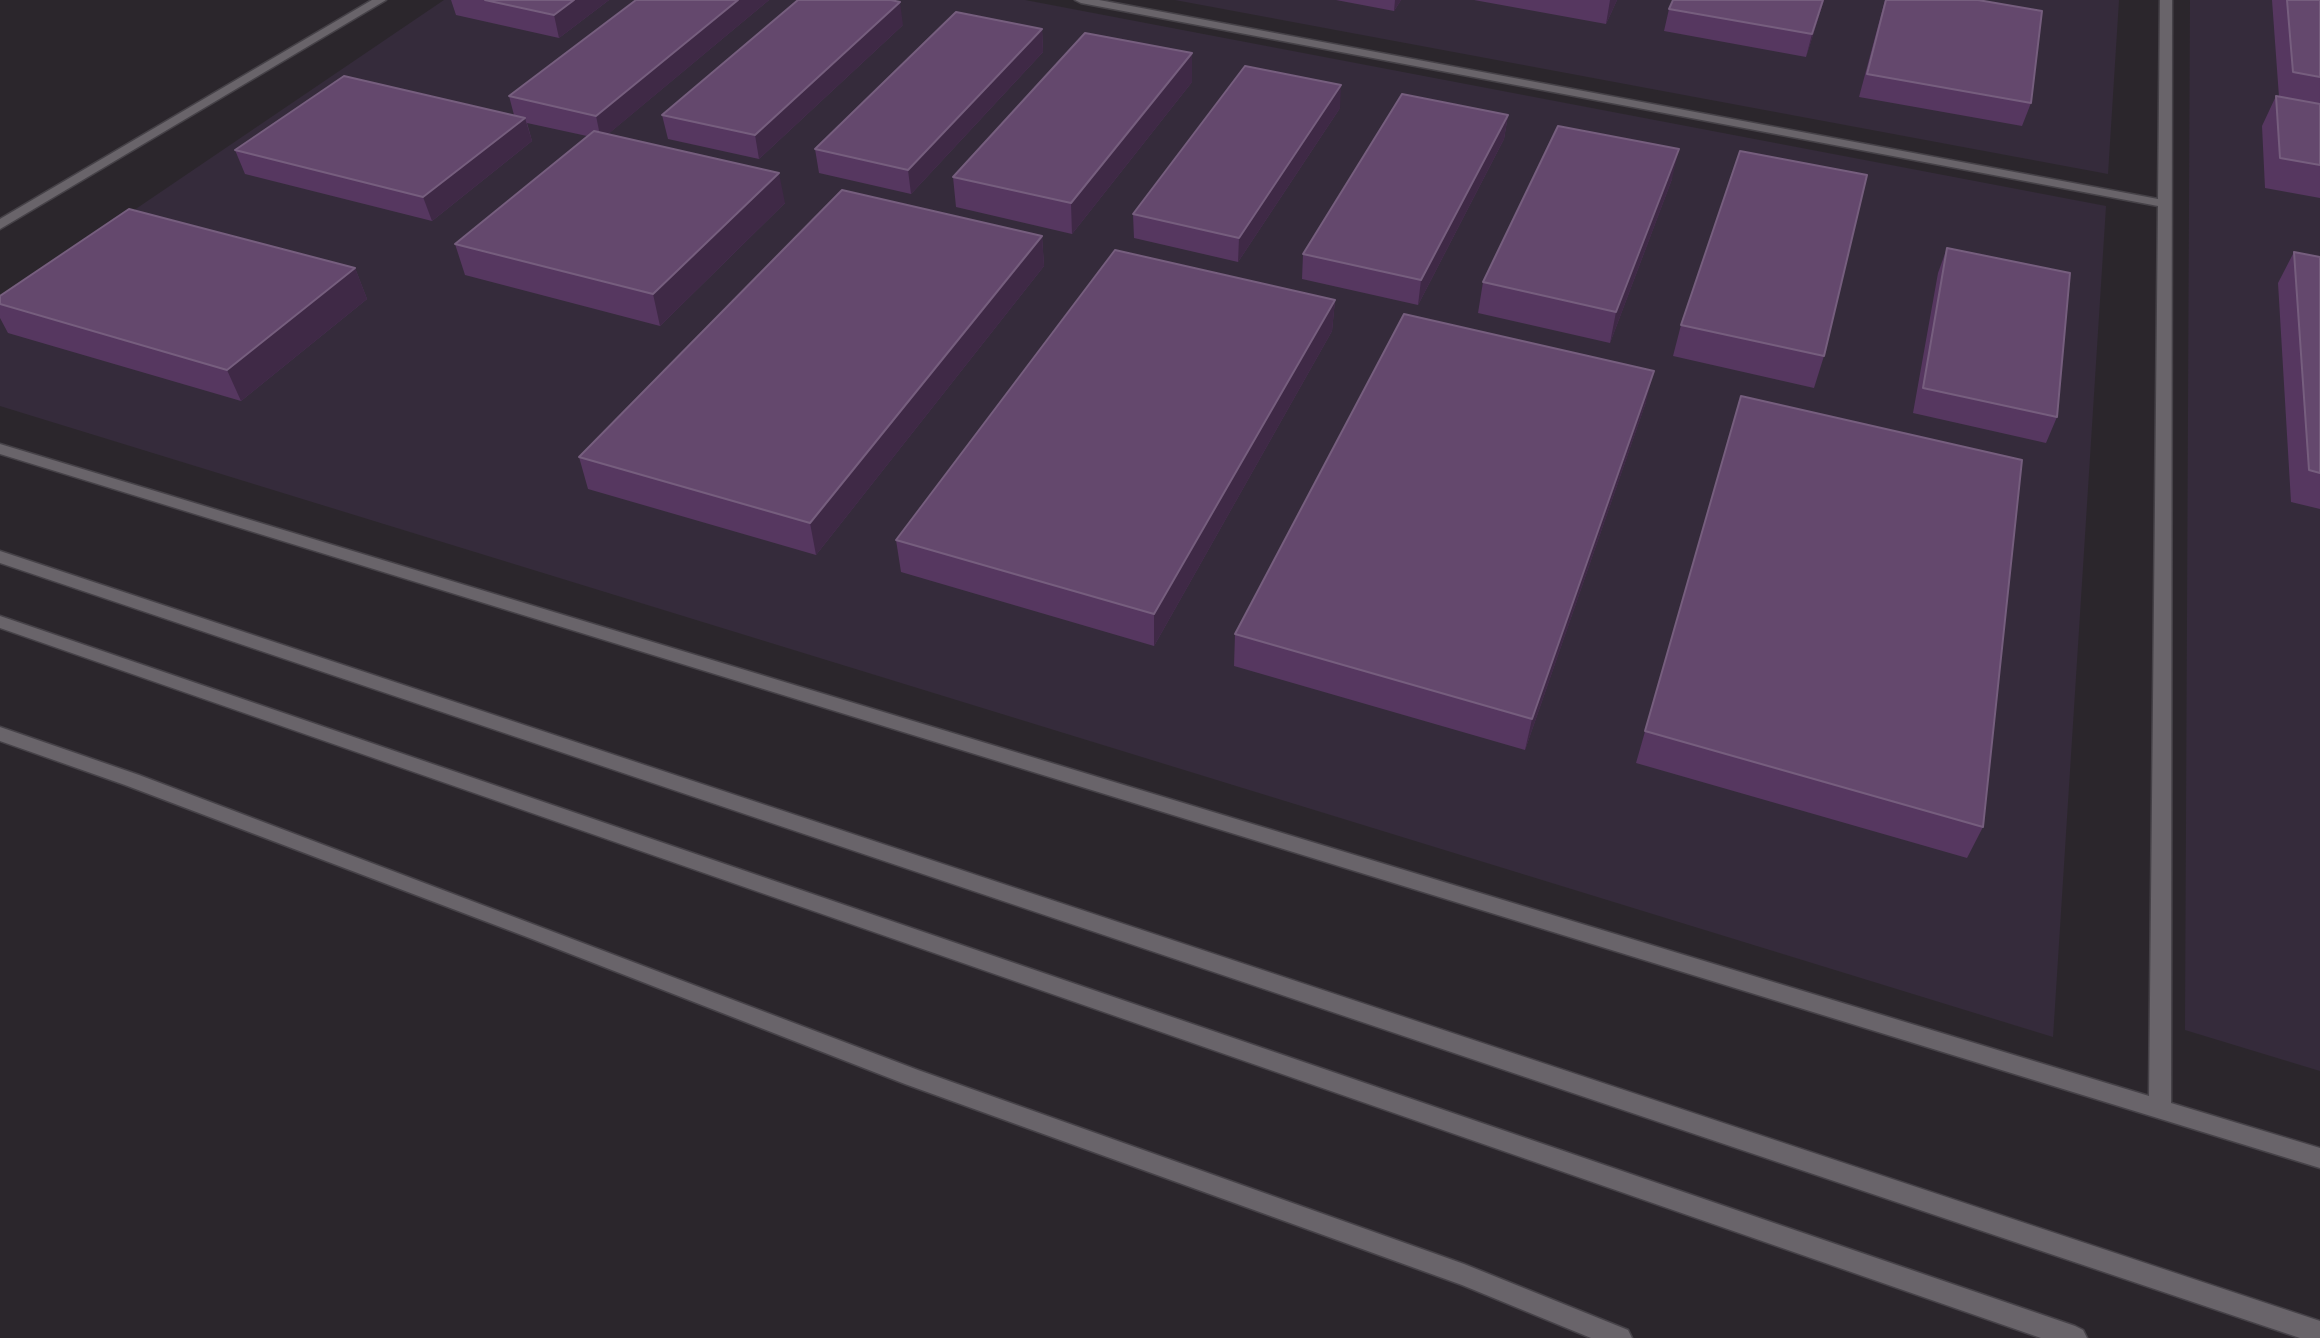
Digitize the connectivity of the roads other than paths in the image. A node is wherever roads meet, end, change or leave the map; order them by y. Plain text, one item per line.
1 (380, 0) edge
2 (1081, 0) edge
3 (2165, 0) edge
4 (2166, 204) junction
5 (0, 225) edge
6 (0, 449) edge
7 (0, 557) edge
8 (0, 622) edge
9 (0, 734) edge
10 (2160, 1109) junction
11 (2320, 1158) edge
12 (2320, 1334) edge
13 (1620, 1338) edge
14 (2075, 1338) edge

1 - 5 street
2 - 4 street
3 - 4 street
4 - 10 street
6 - 10 street
7 - 12 street
8 - 14 street
9 - 13 street
10 - 11 street

